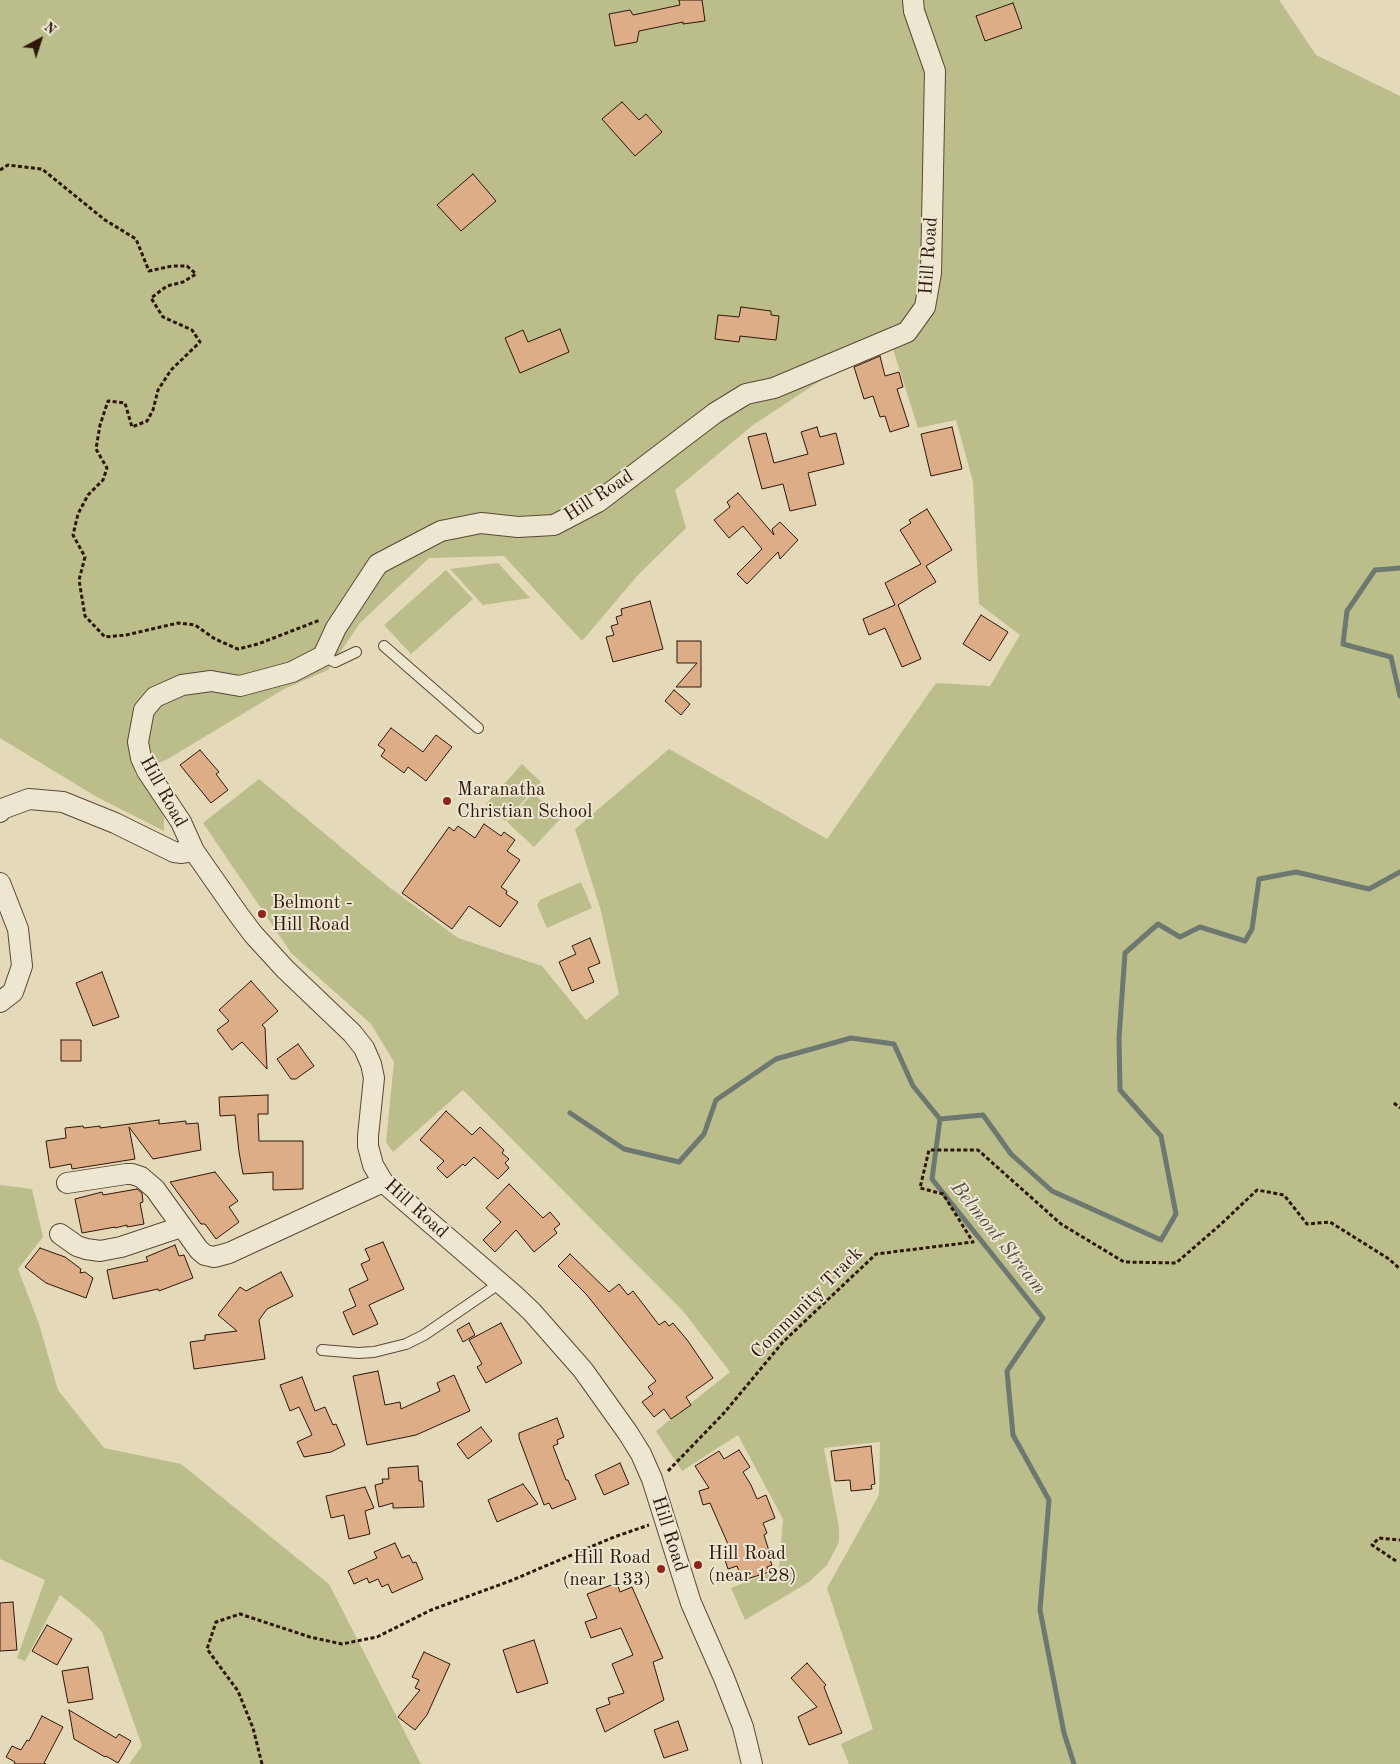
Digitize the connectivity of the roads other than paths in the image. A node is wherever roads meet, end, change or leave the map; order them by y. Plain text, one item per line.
1 (913, 0) edge
2 (384, 646) dead end
3 (356, 652) dead end
4 (323, 656) junction
5 (478, 728) dead end
6 (0, 812) edge
7 (194, 851) junction
8 (0, 883) edge
9 (0, 1002) edge
10 (383, 1182) junction
11 (67, 1184) dead end
12 (181, 1227) junction
13 (60, 1234) dead end
14 (500, 1283) junction
15 (322, 1350) dead end
16 (752, 1764) edge

1 - 4 street, Hill Road
2 - 5 lane
3 - 4 lane
4 - 7 street, Hill Road
6 - 7 street
7 - 10 street, Hill Road
8 - 9 street
10 - 12 street
10 - 14 street, Hill Road
11 - 12 street
12 - 13 street
14 - 15 lane
14 - 16 street, Hill Road

